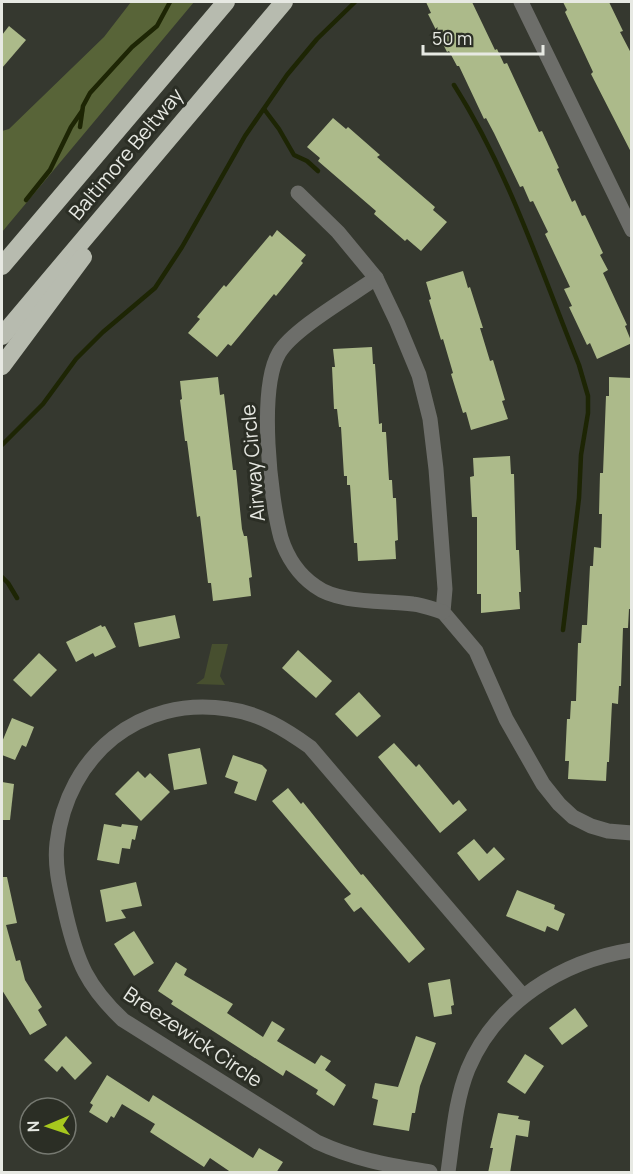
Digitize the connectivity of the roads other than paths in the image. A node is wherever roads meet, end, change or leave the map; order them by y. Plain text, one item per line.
1 (226, 2) edge
2 (285, 2) edge
3 (521, 2) edge
4 (195, 108) junction
5 (298, 193) dead end
6 (632, 230) edge
7 (2, 266) edge
8 (376, 278) junction
9 (2, 336) edge
10 (2, 366) edge
11 (443, 612) junction
12 (632, 833) edge
13 (632, 950) edge
14 (523, 996) junction
15 (430, 1173) edge
16 (447, 1173) edge

1 - 7 highway, Baltimore Beltway
2 - 4 highway, Baltimore Beltway
3 - 6 street
4 - 9 highway, Baltimore Beltway
4 - 10 highway
5 - 8 street
8 - 11 street
8 - 11 street, Airway Circle
11 - 12 street
13 - 14 street
14 - 15 street, Breezewick Circle
14 - 16 street

